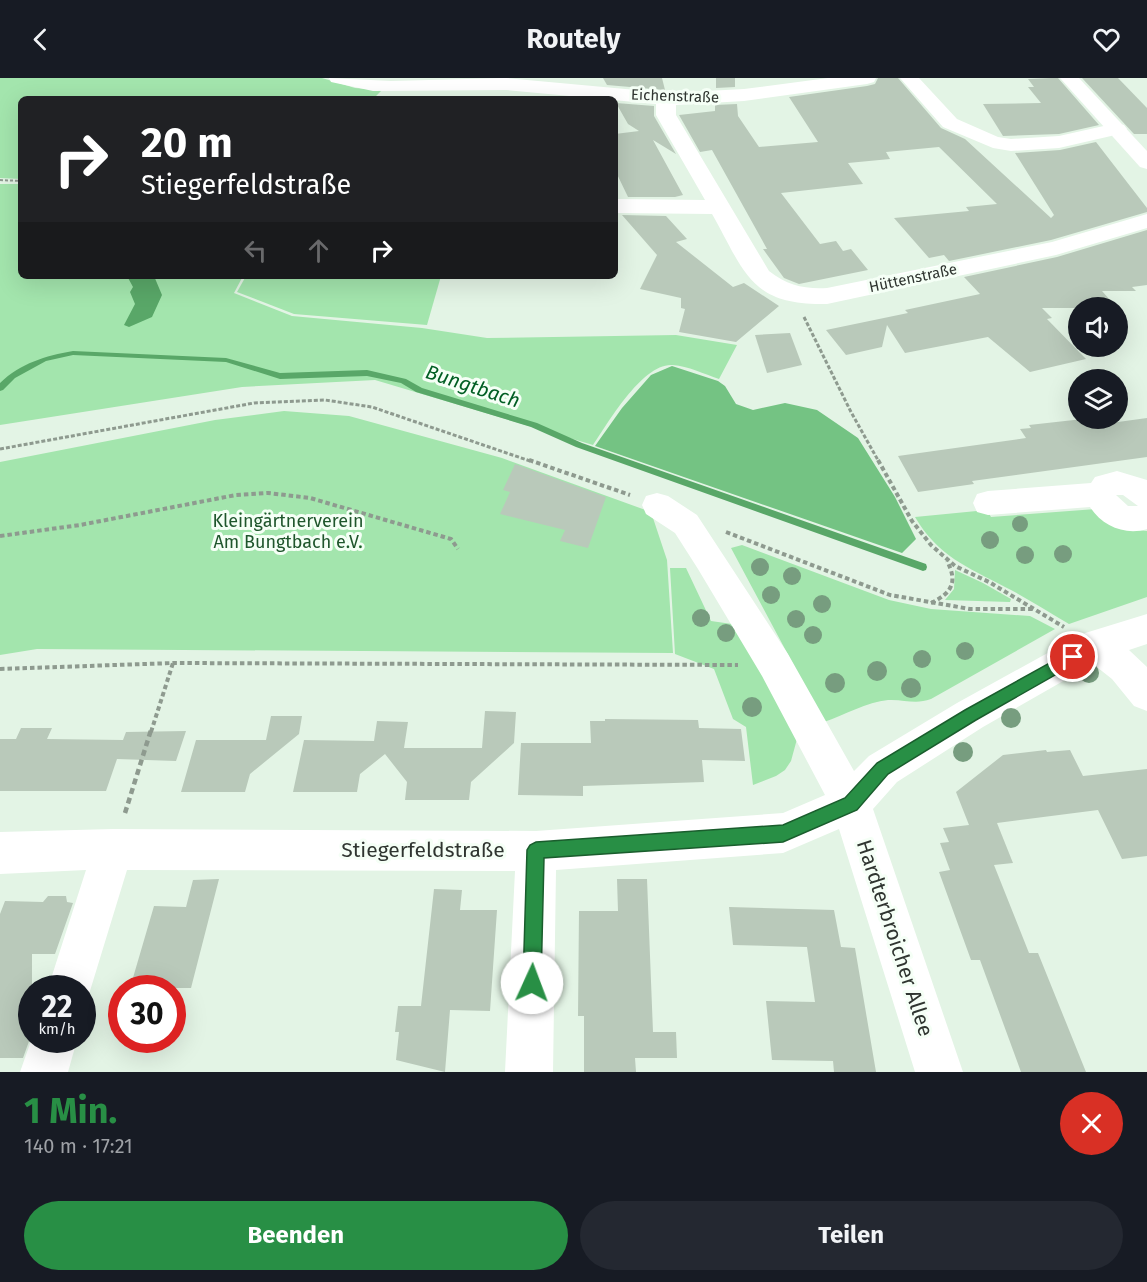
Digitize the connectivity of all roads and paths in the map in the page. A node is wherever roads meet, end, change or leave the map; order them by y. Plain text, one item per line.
1 (867, 78) edge
2 (909, 78) edge
3 (1069, 78) edge
4 (344, 79) edge
5 (666, 99) junction
6 (1117, 129) junction
7 (1147, 163) edge
8 (0, 180) edge
9 (18, 181) edge
10 (618, 206) edge
11 (719, 207) junction
12 (1147, 220) edge
13 (802, 297) junction
14 (0, 449) edge
15 (1100, 494) junction
16 (1147, 497) edge
17 (987, 503) dead end
18 (657, 505) joint
19 (1147, 516) edge
20 (724, 531) dead end
21 (0, 536) edge
22 (458, 549) dead end
23 (946, 560) junction
24 (930, 603) junction
25 (1034, 609) junction
26 (1147, 629) edge
27 (1083, 638) junction
28 (173, 663) junction
29 (775, 665) junction
30 (0, 669) edge
31 (1147, 694) edge
32 (851, 804) junction
33 (113, 849) junction
34 (536, 850) junction
35 (0, 853) edge
36 (74, 975) edge
37 (50, 1053) edge
38 (44, 1072) edge
39 (529, 1072) edge
40 (939, 1072) edge

1 - 5 street, Eichenstraße
2 - 6 street
3 - 6 street
4 - 5 street, Eichenstraße
5 - 11 street, Hüttenstraße
6 - 7 street
8 - 9 path
10 - 11 street
11 - 13 street, Hüttenstraße
12 - 13 street, Hüttenstraße
13 - 23 path
14 - 18 path
15 - 16 street
15 - 17 street
15 - 19 street
18 - 29 street, Hardterbroicher Allee
20 - 24 path
21 - 22 path
23 - 24 path
23 - 25 path
24 - 25 path
25 - 27 path
26 - 27 street, Stiegerfeldstraße
27 - 31 street
27 - 32 street, Stiegerfeldstraße
28 - 29 path
28 - 30 path
28 - 33 path
29 - 32 street, Hardterbroicher Allee
32 - 34 street, Stiegerfeldstraße
32 - 40 street, Hardterbroicher Allee
33 - 34 street, Stiegerfeldstraße
33 - 35 street, Stiegerfeldstraße
33 - 36 street
34 - 39 street
37 - 38 street

